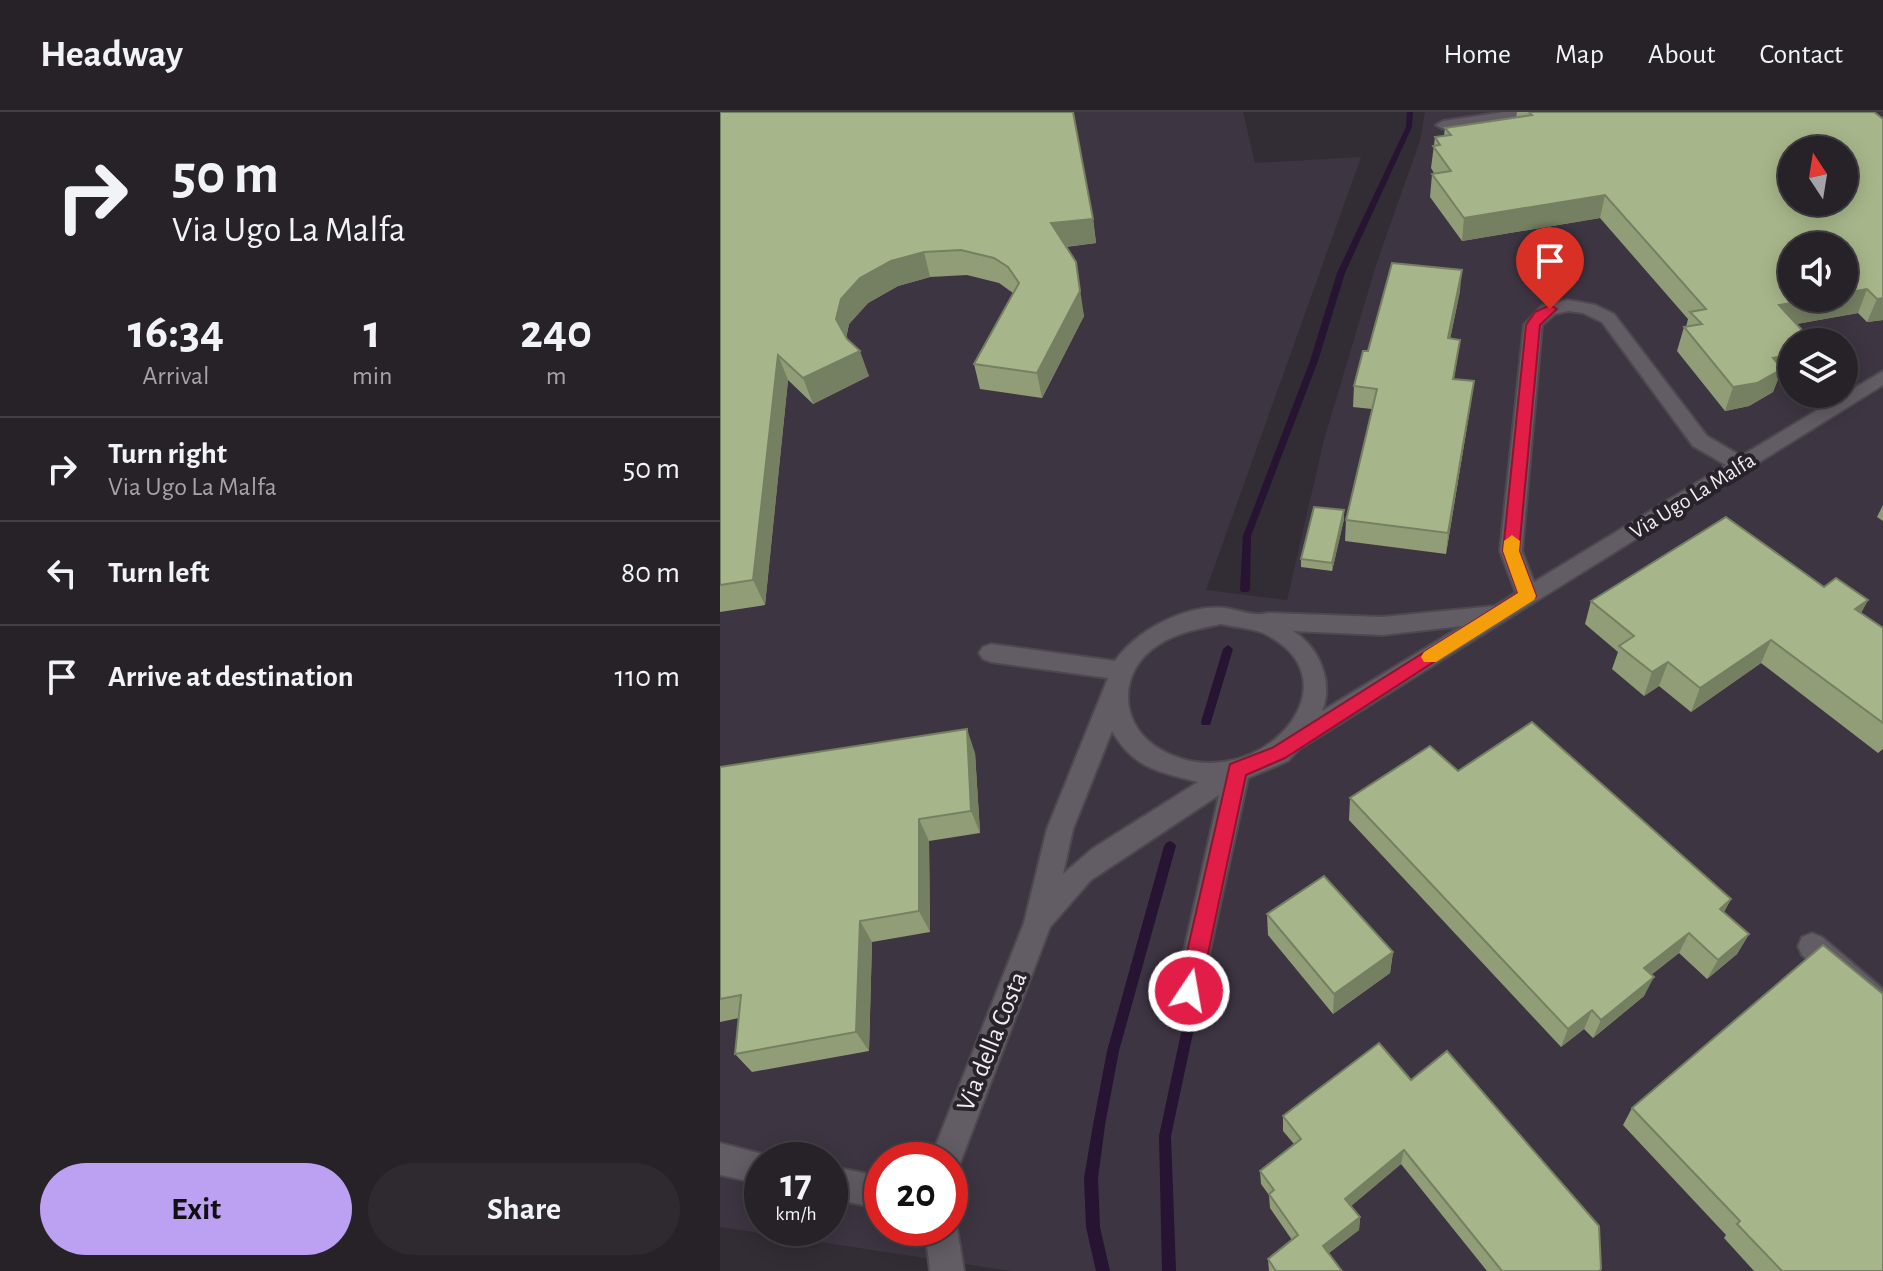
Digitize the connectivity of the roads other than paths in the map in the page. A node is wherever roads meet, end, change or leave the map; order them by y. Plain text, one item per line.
1 (1535, 112) edge
2 (1443, 125) edge
3 (1883, 377) edge
4 (1741, 465) junction
5 (1528, 596) junction
6 (1500, 614) junction
7 (1250, 619) junction
8 (991, 653) dead end
9 (1117, 683) junction
10 (1294, 741) junction
11 (1237, 770) junction
12 (1038, 923) junction
13 (1812, 946) dead end
14 (1189, 991) dead end
15 (1883, 1007) edge
16 (953, 1142) edge
17 (720, 1159) edge
18 (744, 1164) edge
19 (944, 1246) edge
20 (947, 1271) edge

1 - 2 street
3 - 4 street, Via Ugo La Malfa
4 - 5 street, Via Ugo La Malfa
4 - 5 street
5 - 6 street, Via Ugo La Malfa
6 - 7 street, Via Ugo La Malfa
6 - 10 street, Via Ugo La Malfa
7 - 9 street, Via Ugo La Malfa
7 - 10 street, Via Ugo La Malfa
8 - 9 street
9 - 11 street, Via Ugo La Malfa
9 - 12 street, Via della Costa
10 - 11 street, Via Ugo La Malfa
11 - 12 street, Via della Costa
11 - 14 street
12 - 16 street, Via della Costa
13 - 15 street
17 - 18 street
19 - 20 street

